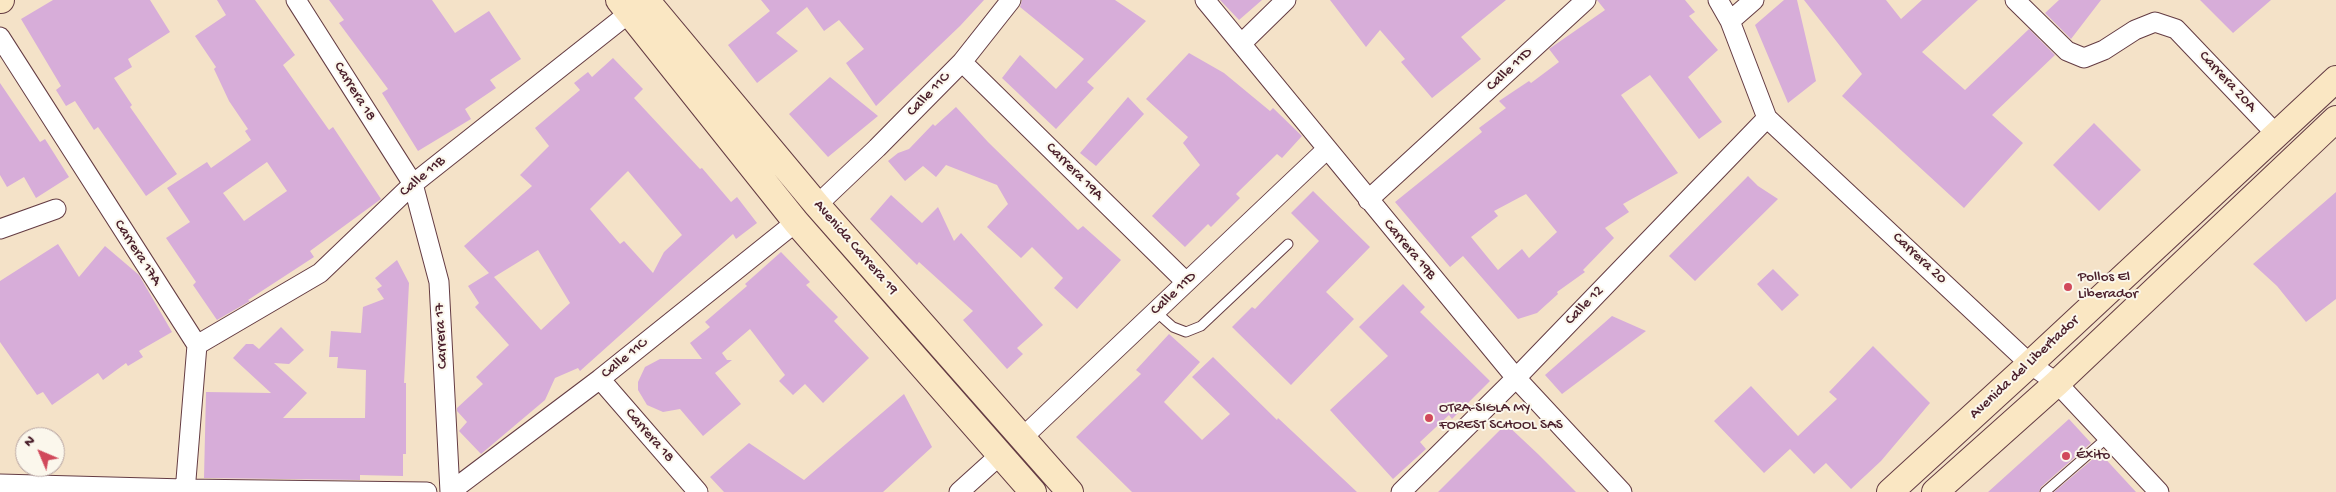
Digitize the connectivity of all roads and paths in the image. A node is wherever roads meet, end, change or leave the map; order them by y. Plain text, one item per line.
1 (296, 0) edge
2 (1011, 0) edge
3 (1205, 0) edge
4 (1286, 0) edge
5 (1586, 0) edge
6 (1718, 0) edge
7 (1754, 0) edge
8 (2015, 0) edge
9 (637, 3) edge
10 (1730, 21) junction
11 (0, 38) edge
12 (1242, 43) junction
13 (962, 62) junction
14 (2336, 79) edge
15 (1767, 118) junction
16 (2336, 119) edge
17 (2277, 135) junction
18 (1326, 150) junction
19 (413, 184) junction
20 (1368, 200) junction
21 (817, 204) junction
22 (56, 209) dead end
23 (796, 222) junction
24 (0, 228) edge
25 (1288, 244) dead end
26 (1186, 282) junction
27 (1155, 312) junction
28 (197, 345) junction
29 (2030, 364) junction
30 (1516, 378) junction
31 (600, 379) junction
32 (2056, 383) junction
33 (1022, 438) junction
34 (2108, 438) junction
35 (1000, 456) junction
36 (0, 484) edge
37 (185, 491) edge
38 (427, 492) edge
39 (450, 492) edge
40 (698, 492) edge
41 (959, 492) edge
42 (1033, 492) edge
43 (1070, 492) edge
44 (1401, 492) edge
45 (1622, 492) edge
46 (1890, 492) edge
47 (1935, 492) edge
48 (2045, 492) edge
49 (2159, 492) edge

1 - 19 street, Carrera 18
2 - 13 street, Calle 11C
3 - 12 street, Carrera 19B
4 - 12 street
5 - 20 street, Calle 11D
6 - 10 street, Carrera 20
7 - 10 street
8 - 17 street, Carrera 20A
9 - 19 street, Calle 11B
9 - 21 main road, Avenida Carrera 19
9 - 23 main road, Avenida Carrera 19
10 - 15 street, Carrera 20
11 - 28 street, Carrera 17A
12 - 18 street, Carrera 19B
13 - 21 street, Calle 11C
13 - 26 street, Carrera 19A
14 - 17 main road, Avenida del Libertador
15 - 29 street, Carrera 20
15 - 30 street, Calle 12
16 - 32 main road, Avenida del Libertador
17 - 29 main road, Avenida del Libertador
18 - 20 street, Carrera 19B
18 - 26 street, Calle 11D
19 - 28 street, Calle 11B
19 - 39 street, Carrera 17
20 - 30 street, Carrera 19B
21 - 33 main road, Avenida Carrera 19
22 - 24 street
23 - 31 street, Calle 11C
23 - 35 main road, Avenida Carrera 19
25 - 27 lane
26 - 27 street, Calle 11D
27 - 33 street, Calle 11D
28 - 37 street
29 - 32 street, Carrera 20
29 - 46 main road, Avenida del Libertador
30 - 44 street, Calle 12
30 - 45 street, Carrera 19B
31 - 39 street, Calle 11C
31 - 40 street, Carrera 18
32 - 34 street, Carrera 20
32 - 47 main road, Avenida del Libertador
33 - 43 main road, Avenida Carrera 19
34 - 48 lane
34 - 49 street, Carrera 20
35 - 41 street
35 - 42 main road, Avenida Carrera 19
36 - 37 street
37 - 38 street

